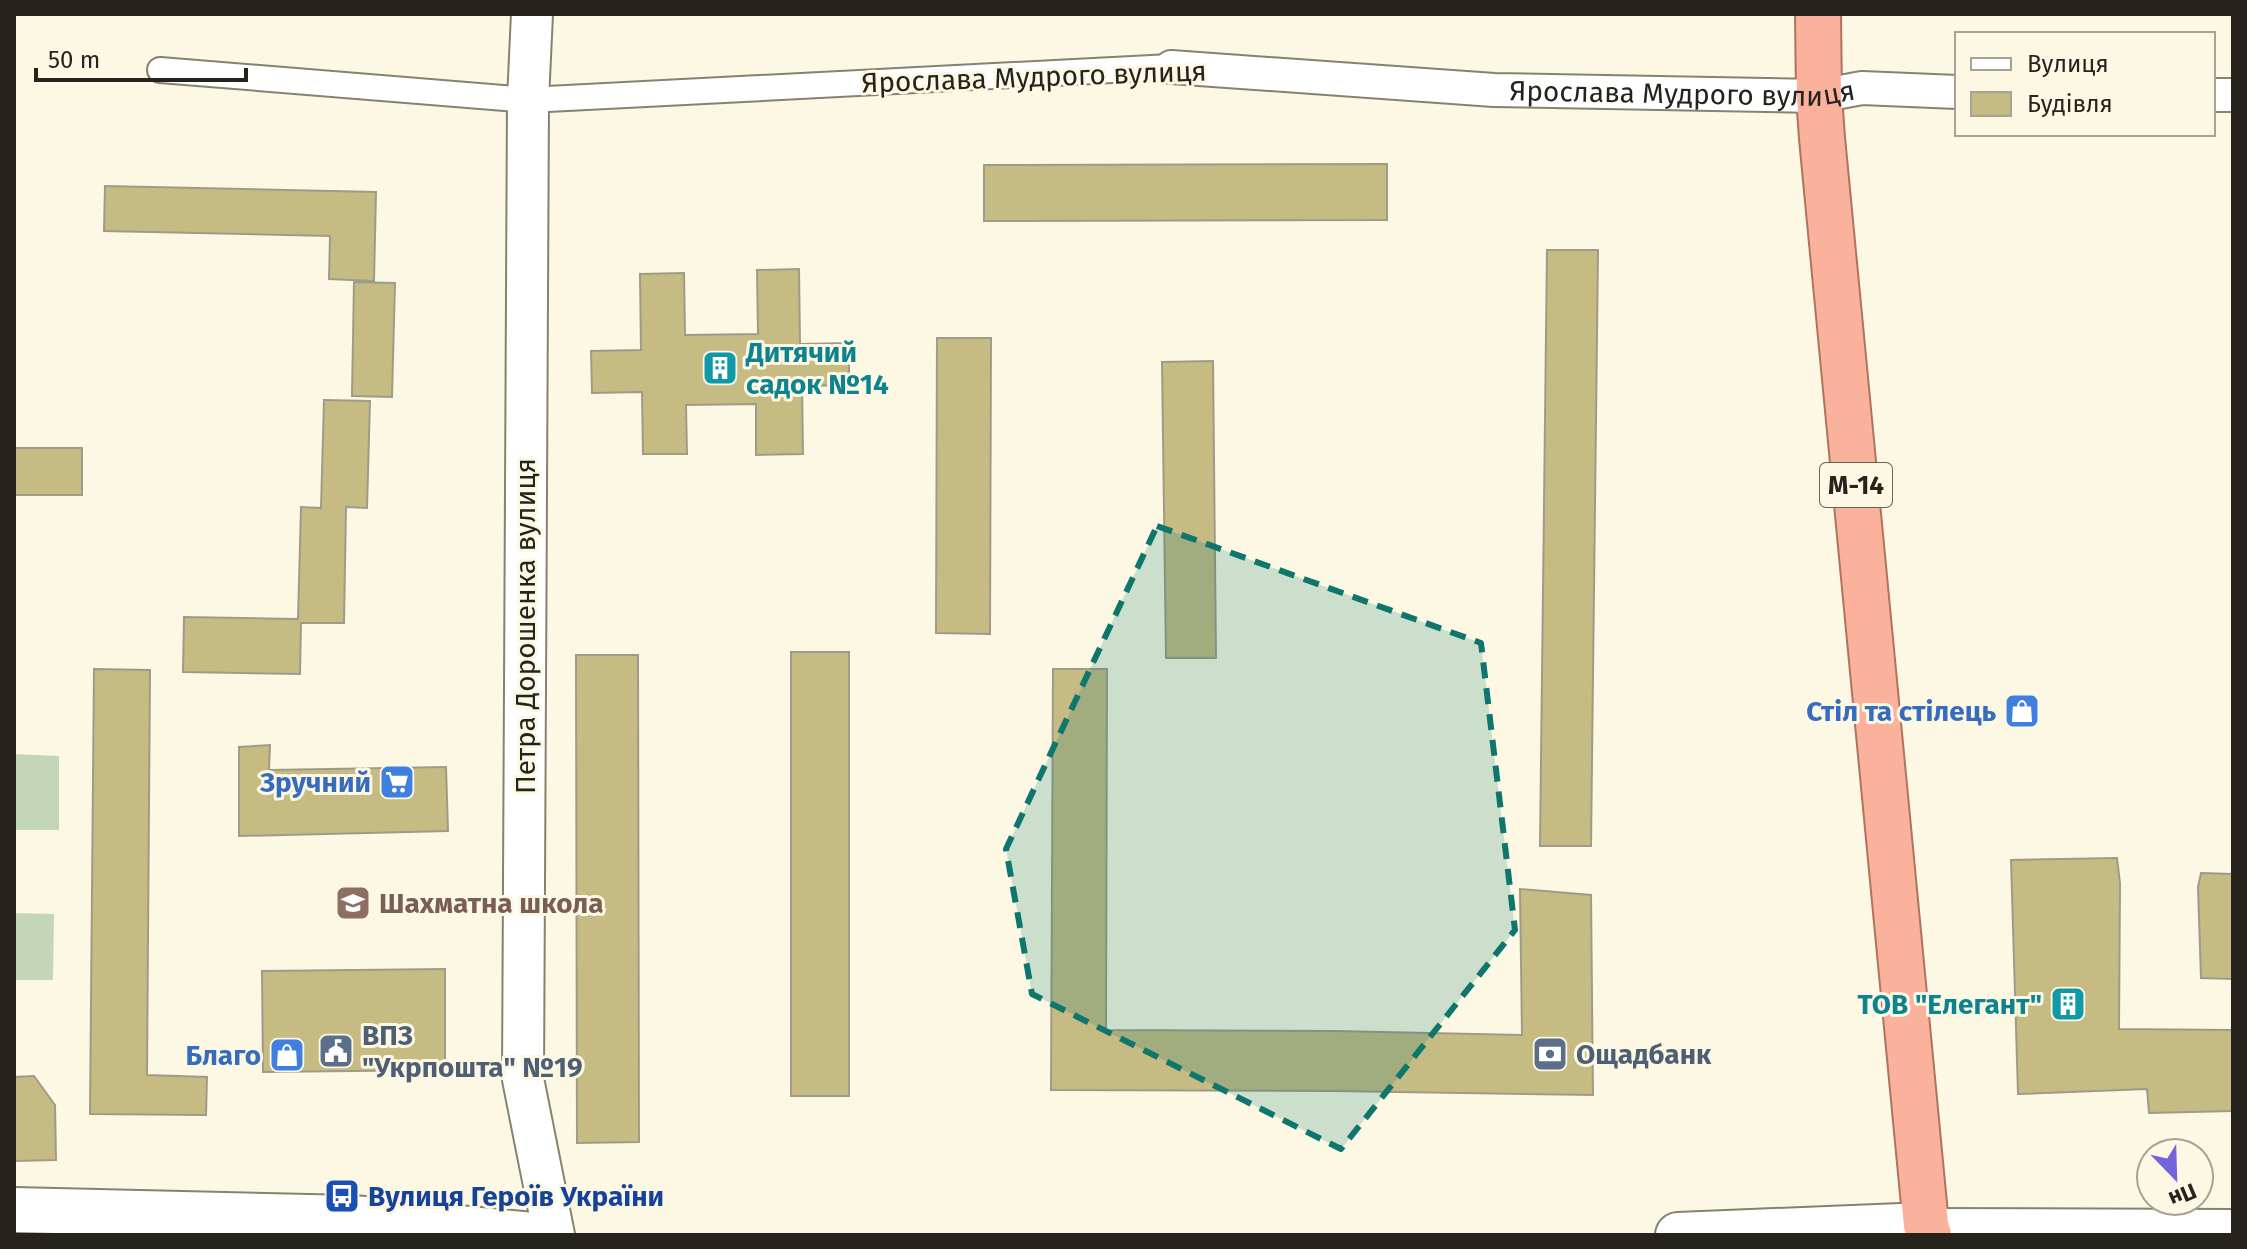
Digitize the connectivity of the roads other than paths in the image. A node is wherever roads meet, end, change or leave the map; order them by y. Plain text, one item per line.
1 (532, 14) edge
2 (1818, 14) edge
3 (1171, 67) joint
4 (160, 70) dead end
5 (1955, 92) edge
6 (1819, 96) junction
7 (528, 100) junction
8 (14, 1210) edge
9 (2233, 1226) edge
10 (1928, 1230) edge
11 (532, 1235) edge
12 (554, 1235) edge
13 (1678, 1235) edge

1 - 7 street, Петра Дорошенка вулиця
2 - 6 highway, М-14
3 - 6 street, Ярослава Мудрого вулиця
3 - 7 street, Ярослава Мудрого вулиця
4 - 7 street, Ярослава Мудрого вулиця
5 - 6 street, Ярослава Мудрого вулиця
6 - 10 highway, М-14
7 - 12 street, Петра Дорошенка вулиця
8 - 11 main road
9 - 10 street
10 - 13 main road

